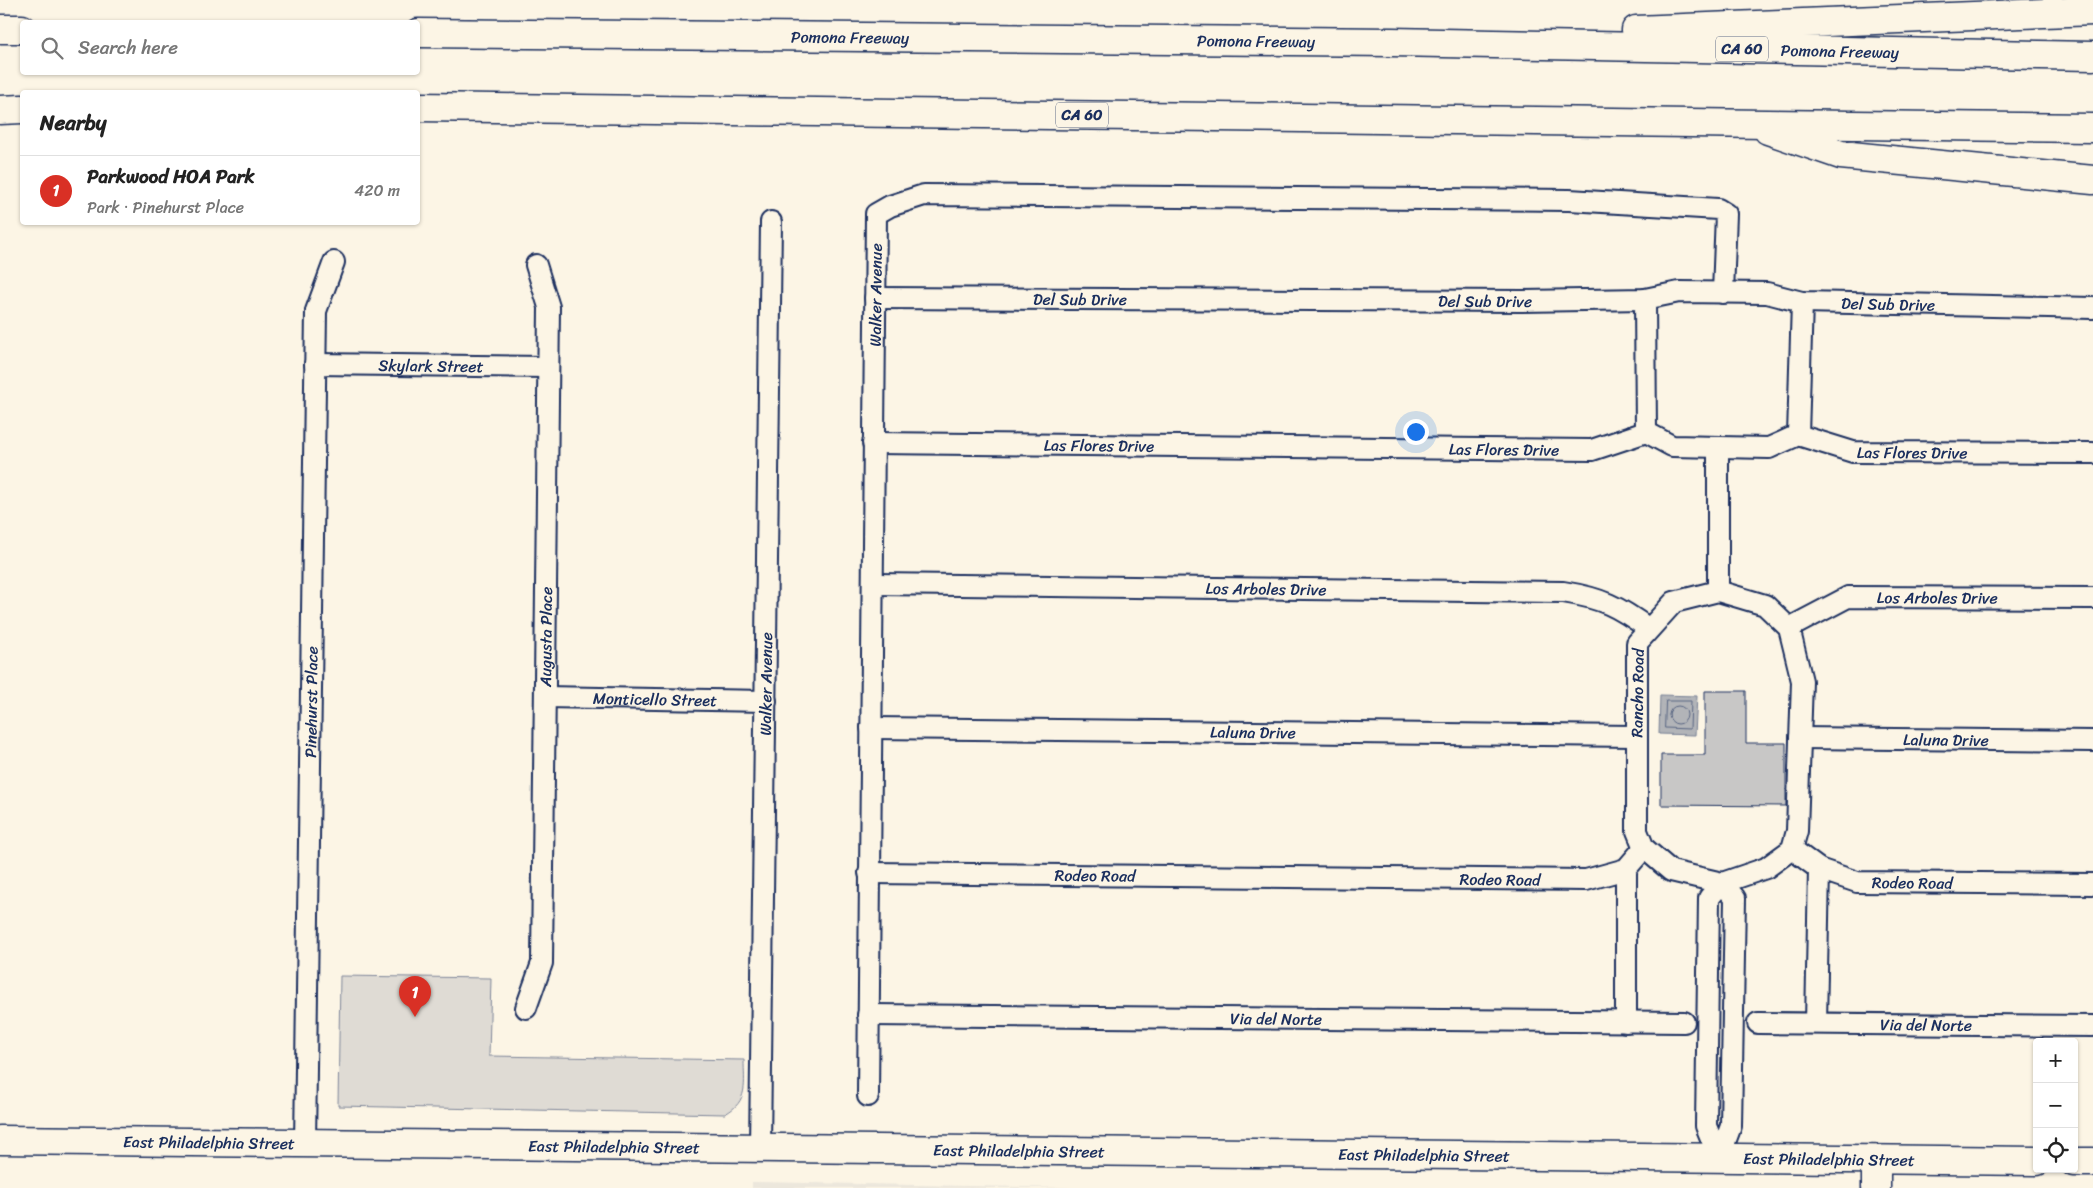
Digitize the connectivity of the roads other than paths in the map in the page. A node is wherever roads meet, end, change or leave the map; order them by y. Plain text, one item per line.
1 (2093, 11) edge
2 (0, 29) edge
3 (20, 30) edge
4 (420, 33) edge
5 (1392, 42) junction
6 (2093, 56) edge
7 (0, 102) edge
8 (20, 103) edge
9 (420, 107) edge
10 (20, 109) edge
11 (0, 110) edge
12 (1746, 123) junction
13 (2093, 128) edge
14 (2093, 180) edge
15 (771, 222) dead end
16 (334, 262) dead end
17 (536, 265) dead end
18 (1723, 292) junction
19 (875, 298) junction
20 (1645, 299) junction
21 (1802, 302) junction
22 (2093, 308) edge
23 (315, 364) junction
24 (548, 367) junction
25 (1646, 432) junction
26 (1798, 435) junction
27 (873, 443) junction
28 (1718, 447) junction
29 (2093, 453) edge
30 (874, 584) junction
31 (1718, 590) junction
32 (2093, 598) edge
33 (1789, 628) junction
34 (1649, 629) junction
35 (545, 697) junction
36 (766, 700) junction
37 (871, 728) junction
38 (1636, 736) junction
39 (1800, 738) junction
40 (2093, 741) edge
41 (1644, 848) junction
42 (1792, 849) junction
43 (1626, 869) junction
44 (1819, 870) junction
45 (868, 873) junction
46 (1722, 883) junction
47 (2093, 884) edge
48 (526, 1008) dead end
49 (868, 1014) junction
50 (1626, 1022) junction
51 (1684, 1022) dead end
52 (1758, 1023) dead end
53 (1816, 1023) junction
54 (2093, 1026) edge
55 (868, 1096) dead end
56 (0, 1140) edge
57 (304, 1144) junction
58 (760, 1148) junction
59 (1719, 1158) junction
60 (1876, 1160) junction
61 (2033, 1162) edge
62 (2078, 1162) edge
63 (2093, 1162) edge
64 (1876, 1188) edge

1 - 5 main road
2 - 3 main road
4 - 5 main road, Pomona Freeway / CA 60
5 - 6 main road, Pomona Freeway / CA 60
7 - 8 main road
9 - 12 main road, CA 60
10 - 11 main road
12 - 13 main road, CA 60
12 - 14 main road
15 - 36 street, Walker Avenue
16 - 23 street, Pinehurst Place
17 - 24 street, Augusta Place
18 - 19 street, Walker Avenue
18 - 20 street, Del Sub Drive
18 - 21 street, Del Sub Drive
19 - 20 street, Del Sub Drive
19 - 27 street, Walker Avenue
20 - 25 street
21 - 22 street, Del Sub Drive
21 - 26 street
23 - 24 street, Skylark Street
23 - 57 street, Pinehurst Place
24 - 35 street, Augusta Place
25 - 27 street, Las Flores Drive
25 - 28 street
26 - 28 street
26 - 29 street, Las Flores Drive
27 - 30 street, Walker Avenue
28 - 31 street
30 - 34 street, Los Arboles Drive
30 - 37 street, Walker Avenue
31 - 33 street
31 - 34 street, Rancho Road
32 - 33 street, Los Arboles Drive
33 - 39 street
34 - 38 street, Rancho Road
35 - 36 street, Monticello Street
35 - 48 street, Augusta Place
36 - 58 street, Walker Avenue
37 - 38 street, Laluna Drive
37 - 45 street, Walker Avenue
38 - 41 street, Rancho Road
39 - 40 street, Laluna Drive
39 - 42 street
41 - 43 street
41 - 46 street
42 - 44 street, Rodeo Road
42 - 46 street
43 - 45 street, Rodeo Road
43 - 50 street
44 - 47 street, Rodeo Road
44 - 53 street
45 - 49 street, Walker Avenue
46 - 59 street
46 - 59 street
49 - 50 street, Via del Norte
49 - 55 street, Walker Avenue
50 - 51 street, Via del Norte
52 - 53 street, Via del Norte
53 - 54 street, Via del Norte
56 - 57 main road, East Philadelphia Street
57 - 58 main road, East Philadelphia Street
58 - 59 main road, East Philadelphia Street
59 - 60 main road, East Philadelphia Street
60 - 61 main road, East Philadelphia Street
60 - 64 main road
62 - 63 main road

